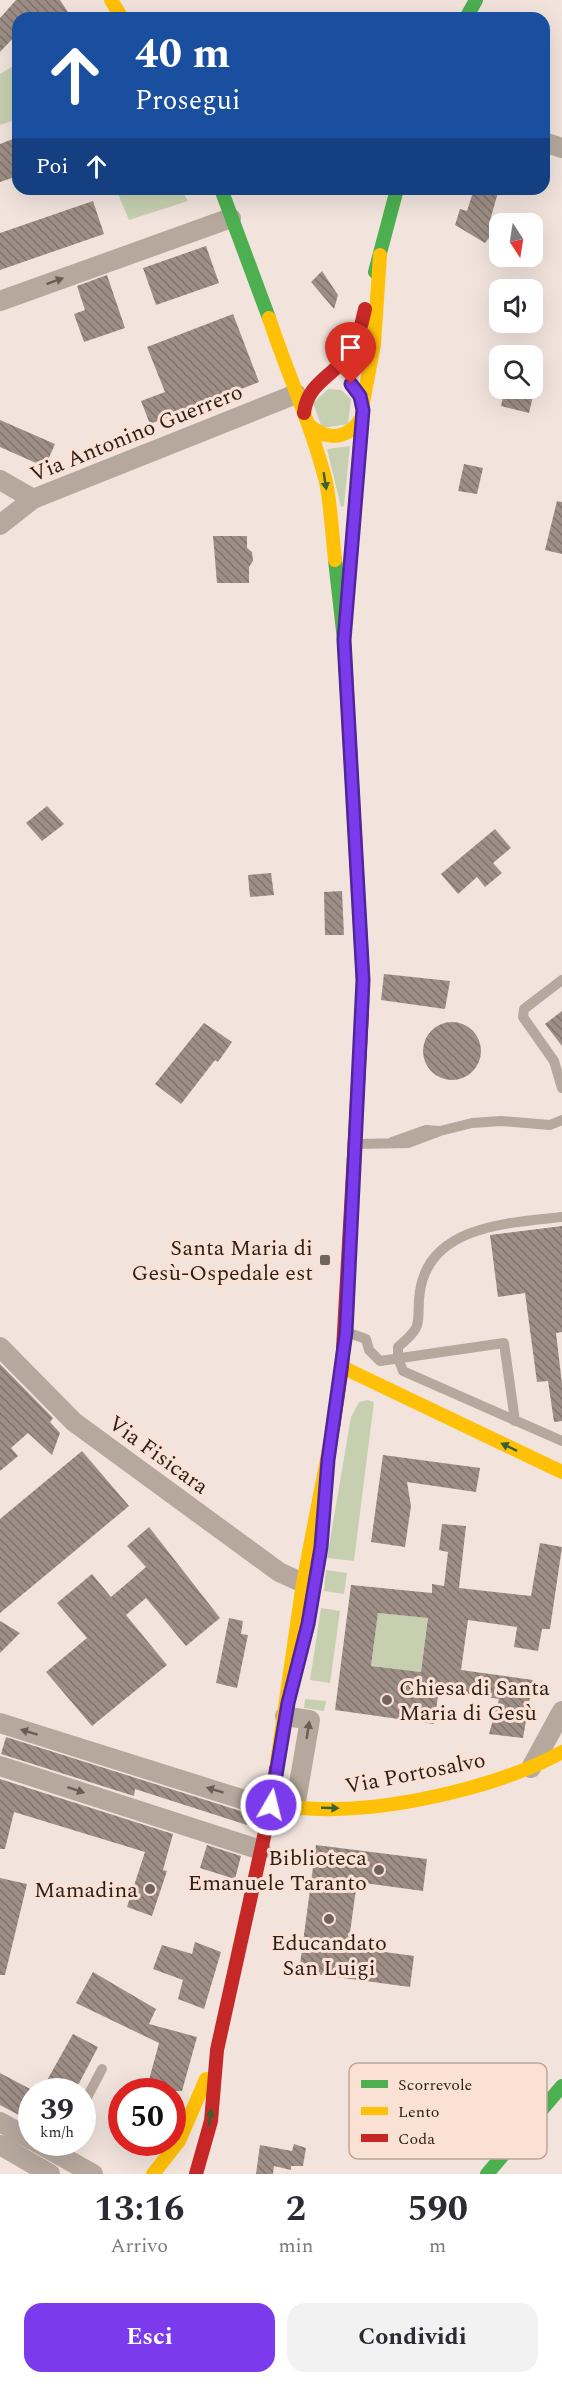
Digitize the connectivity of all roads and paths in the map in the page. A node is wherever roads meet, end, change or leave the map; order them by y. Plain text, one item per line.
1 (223, 195) edge
2 (395, 195) edge
3 (231, 218) junction
4 (380, 255) junction
5 (0, 301) edge
6 (265, 304) junction
7 (297, 362) dead end
8 (332, 378) junction
9 (296, 394) junction
10 (362, 410) junction
11 (307, 419) junction
12 (0, 480) edge
13 (33, 499) junction
14 (0, 525) edge
15 (344, 640) junction
16 (562, 980) edge
17 (562, 1088) edge
18 (562, 1120) edge
19 (356, 1144) junction
20 (562, 1216) edge
21 (346, 1332) junction
22 (0, 1347) edge
23 (398, 1358) junction
24 (342, 1366) junction
25 (515, 1421) junction
26 (562, 1442) edge
27 (328, 1460) junction
28 (562, 1473) edge
29 (303, 1582) junction
30 (286, 1709) junction
31 (562, 1711) edge
32 (0, 1723) edge
33 (562, 1752) edge
34 (0, 1766) edge
35 (531, 1768) junction
36 (271, 1805) junction
37 (295, 1807) junction
38 (261, 1850) junction
39 (217, 2050) junction
40 (102, 2069) dead end
41 (96, 2080) edge
42 (562, 2086) edge
43 (547, 2103) edge
44 (562, 2104) edge
45 (547, 2114) edge
46 (0, 2122) edge
47 (18, 2132) edge
48 (0, 2145) edge
49 (71, 2156) edge
50 (169, 2157) junction
51 (499, 2159) edge
52 (50, 2174) edge
53 (93, 2174) edge
54 (153, 2174) edge
55 (195, 2174) edge
56 (487, 2174) edge

1 - 3 main road
2 - 4 main road
5 -> 3 street
3 - 6 main road
4 - 8 main road
4 - 10 main road
6 - 7 main road
6 - 9 main road
8 - 10 main road
8 - 11 main road
9 - 11 main road
9 - 13 street, Via Antonino Guerrero
10 - 11 main road
10 - 15 main road
11 -> 15 main road
12 - 13 street
13 - 14 street, Via Antonino Guerrero
15 - 19 main road
16 - 17 lane
18 - 19 lane
19 - 21 main road
20 - 23 lane
21 - 23 lane
21 - 24 main road
22 - 29 street, Via Fisicara
23 - 25 lane
23 - 25 lane
24 - 27 main road
28 -> 24 main road
25 - 26 lane
27 - 29 main road
27 - 30 main road
29 - 30 main road
30 - 36 main road
37 -> 30 street
31 - 35 street
36 -> 32 street
33 - 35 main road, Via Portosalvo
34 -> 38 street
37 -> 35 main road, Via Portosalvo
36 - 37 main road, Via Portosalvo
36 - 38 main road
38 - 39 main road
39 - 50 main road
55 -> 39 main road
40 - 41 lane
42 - 43 main road
44 - 45 main road
46 - 47 street
48 - 52 street
49 - 53 street
50 - 54 main road
50 - 55 main road
51 - 56 main road

